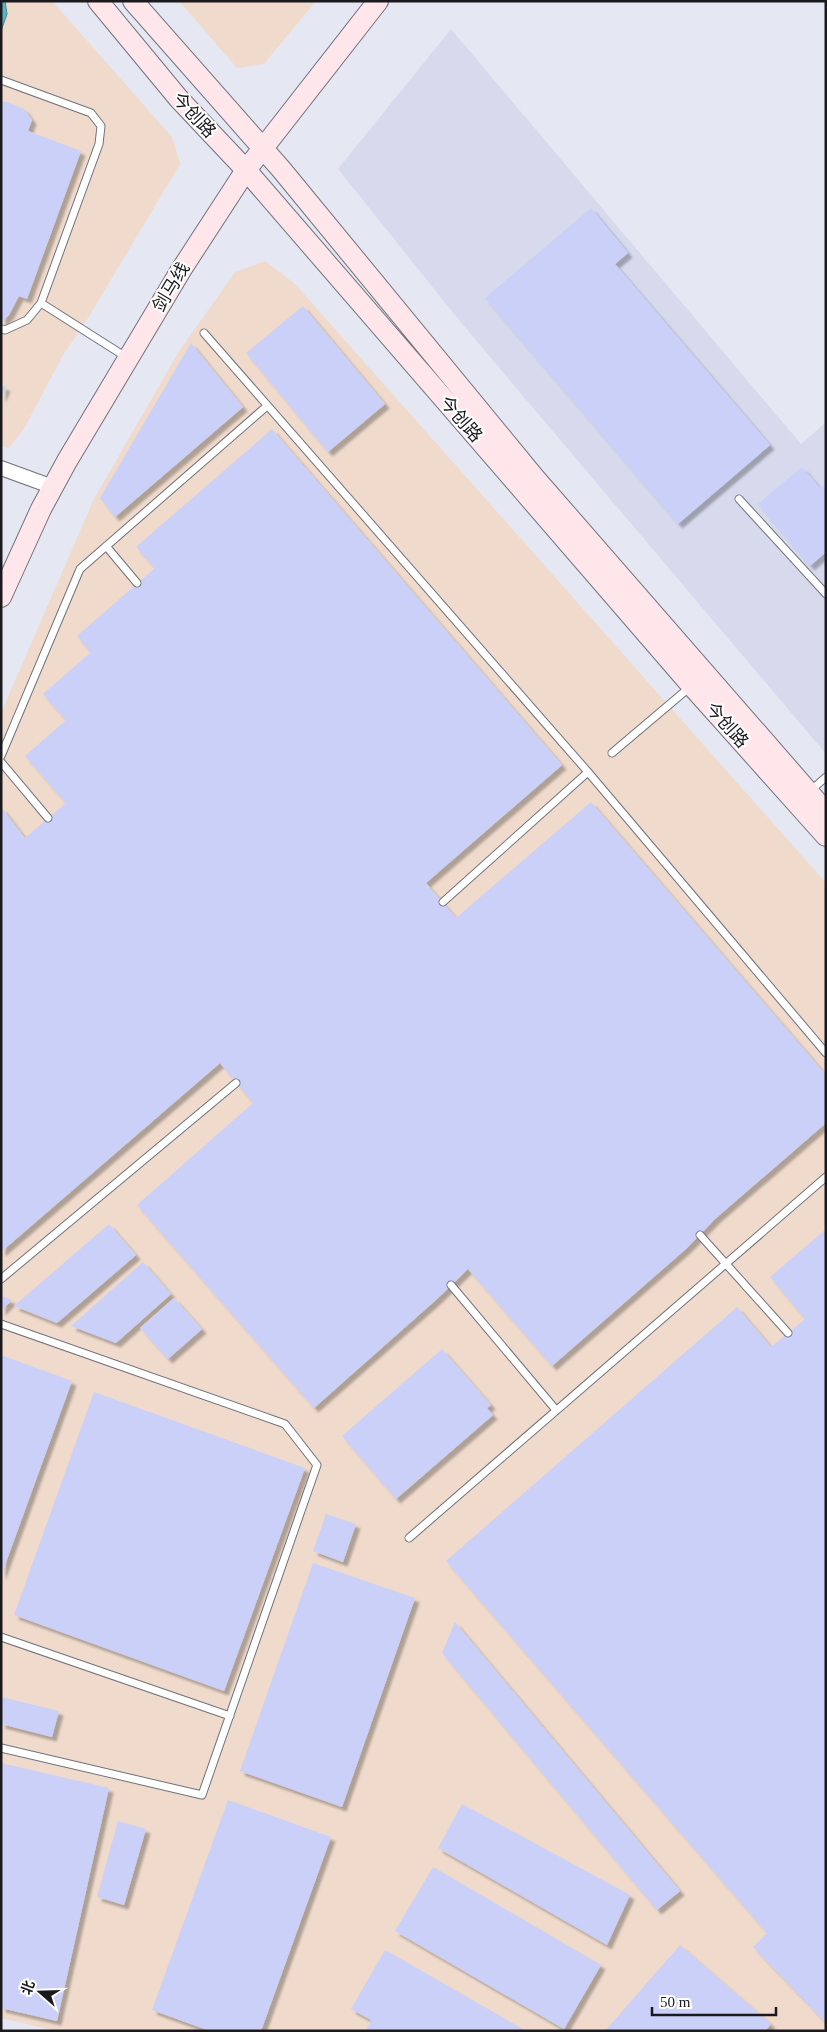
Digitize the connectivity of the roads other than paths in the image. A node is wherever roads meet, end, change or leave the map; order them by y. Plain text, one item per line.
1 (98, 1) edge
2 (133, 1) edge
3 (378, 1) edge
4 (1, 80) edge
5 (264, 150) junction
6 (246, 170) junction
7 (41, 303) junction
8 (1, 329) edge
9 (204, 333) dead end
10 (128, 358) junction
11 (267, 406) junction
12 (1, 468) edge
13 (53, 487) junction
14 (739, 499) dead end
15 (106, 546) junction
16 (137, 583) dead end
17 (826, 594) edge
18 (1, 597) edge
19 (691, 685) junction
20 (612, 753) dead end
21 (1, 756) edge
22 (1, 762) edge
23 (588, 772) junction
24 (826, 777) edge
25 (809, 792) junction
26 (826, 812) edge
27 (48, 818) dead end
28 (826, 836) edge
29 (442, 902) dead end
30 (826, 1053) edge
31 (236, 1083) dead end
32 (826, 1177) edge
33 (700, 1235) dead end
34 (725, 1264) junction
35 (1, 1279) edge
36 (451, 1285) dead end
37 (1, 1324) edge
38 (788, 1333) dead end
39 (556, 1410) junction
40 (409, 1538) dead end
41 (1, 1637) edge
42 (230, 1716) junction
43 (1, 1748) edge

1 - 6 main road, 今创路
2 - 5 main road, 今创路
3 - 5 main road, 剑马线
4 - 7 lane
5 - 6 main road, 剑马线
5 - 25 main road, 今创路
6 - 10 main road, 剑马线
6 - 19 main road, 今创路
7 - 8 lane
7 - 10 lane
9 - 11 lane
10 - 13 main road, 剑马线
11 - 15 lane
11 - 23 lane
12 - 13 street
13 - 18 main road, 剑马线
14 - 17 lane
15 - 16 lane
15 - 21 lane
19 - 20 lane
19 - 28 main road, 今创路
22 - 27 lane
23 - 29 lane
23 - 30 lane
24 - 25 lane
25 - 26 main road, 今创路
31 - 35 lane
32 - 34 lane
33 - 34 lane
34 - 38 lane
34 - 39 lane
36 - 39 lane
37 - 42 lane
39 - 40 lane
41 - 42 lane
42 - 43 lane

